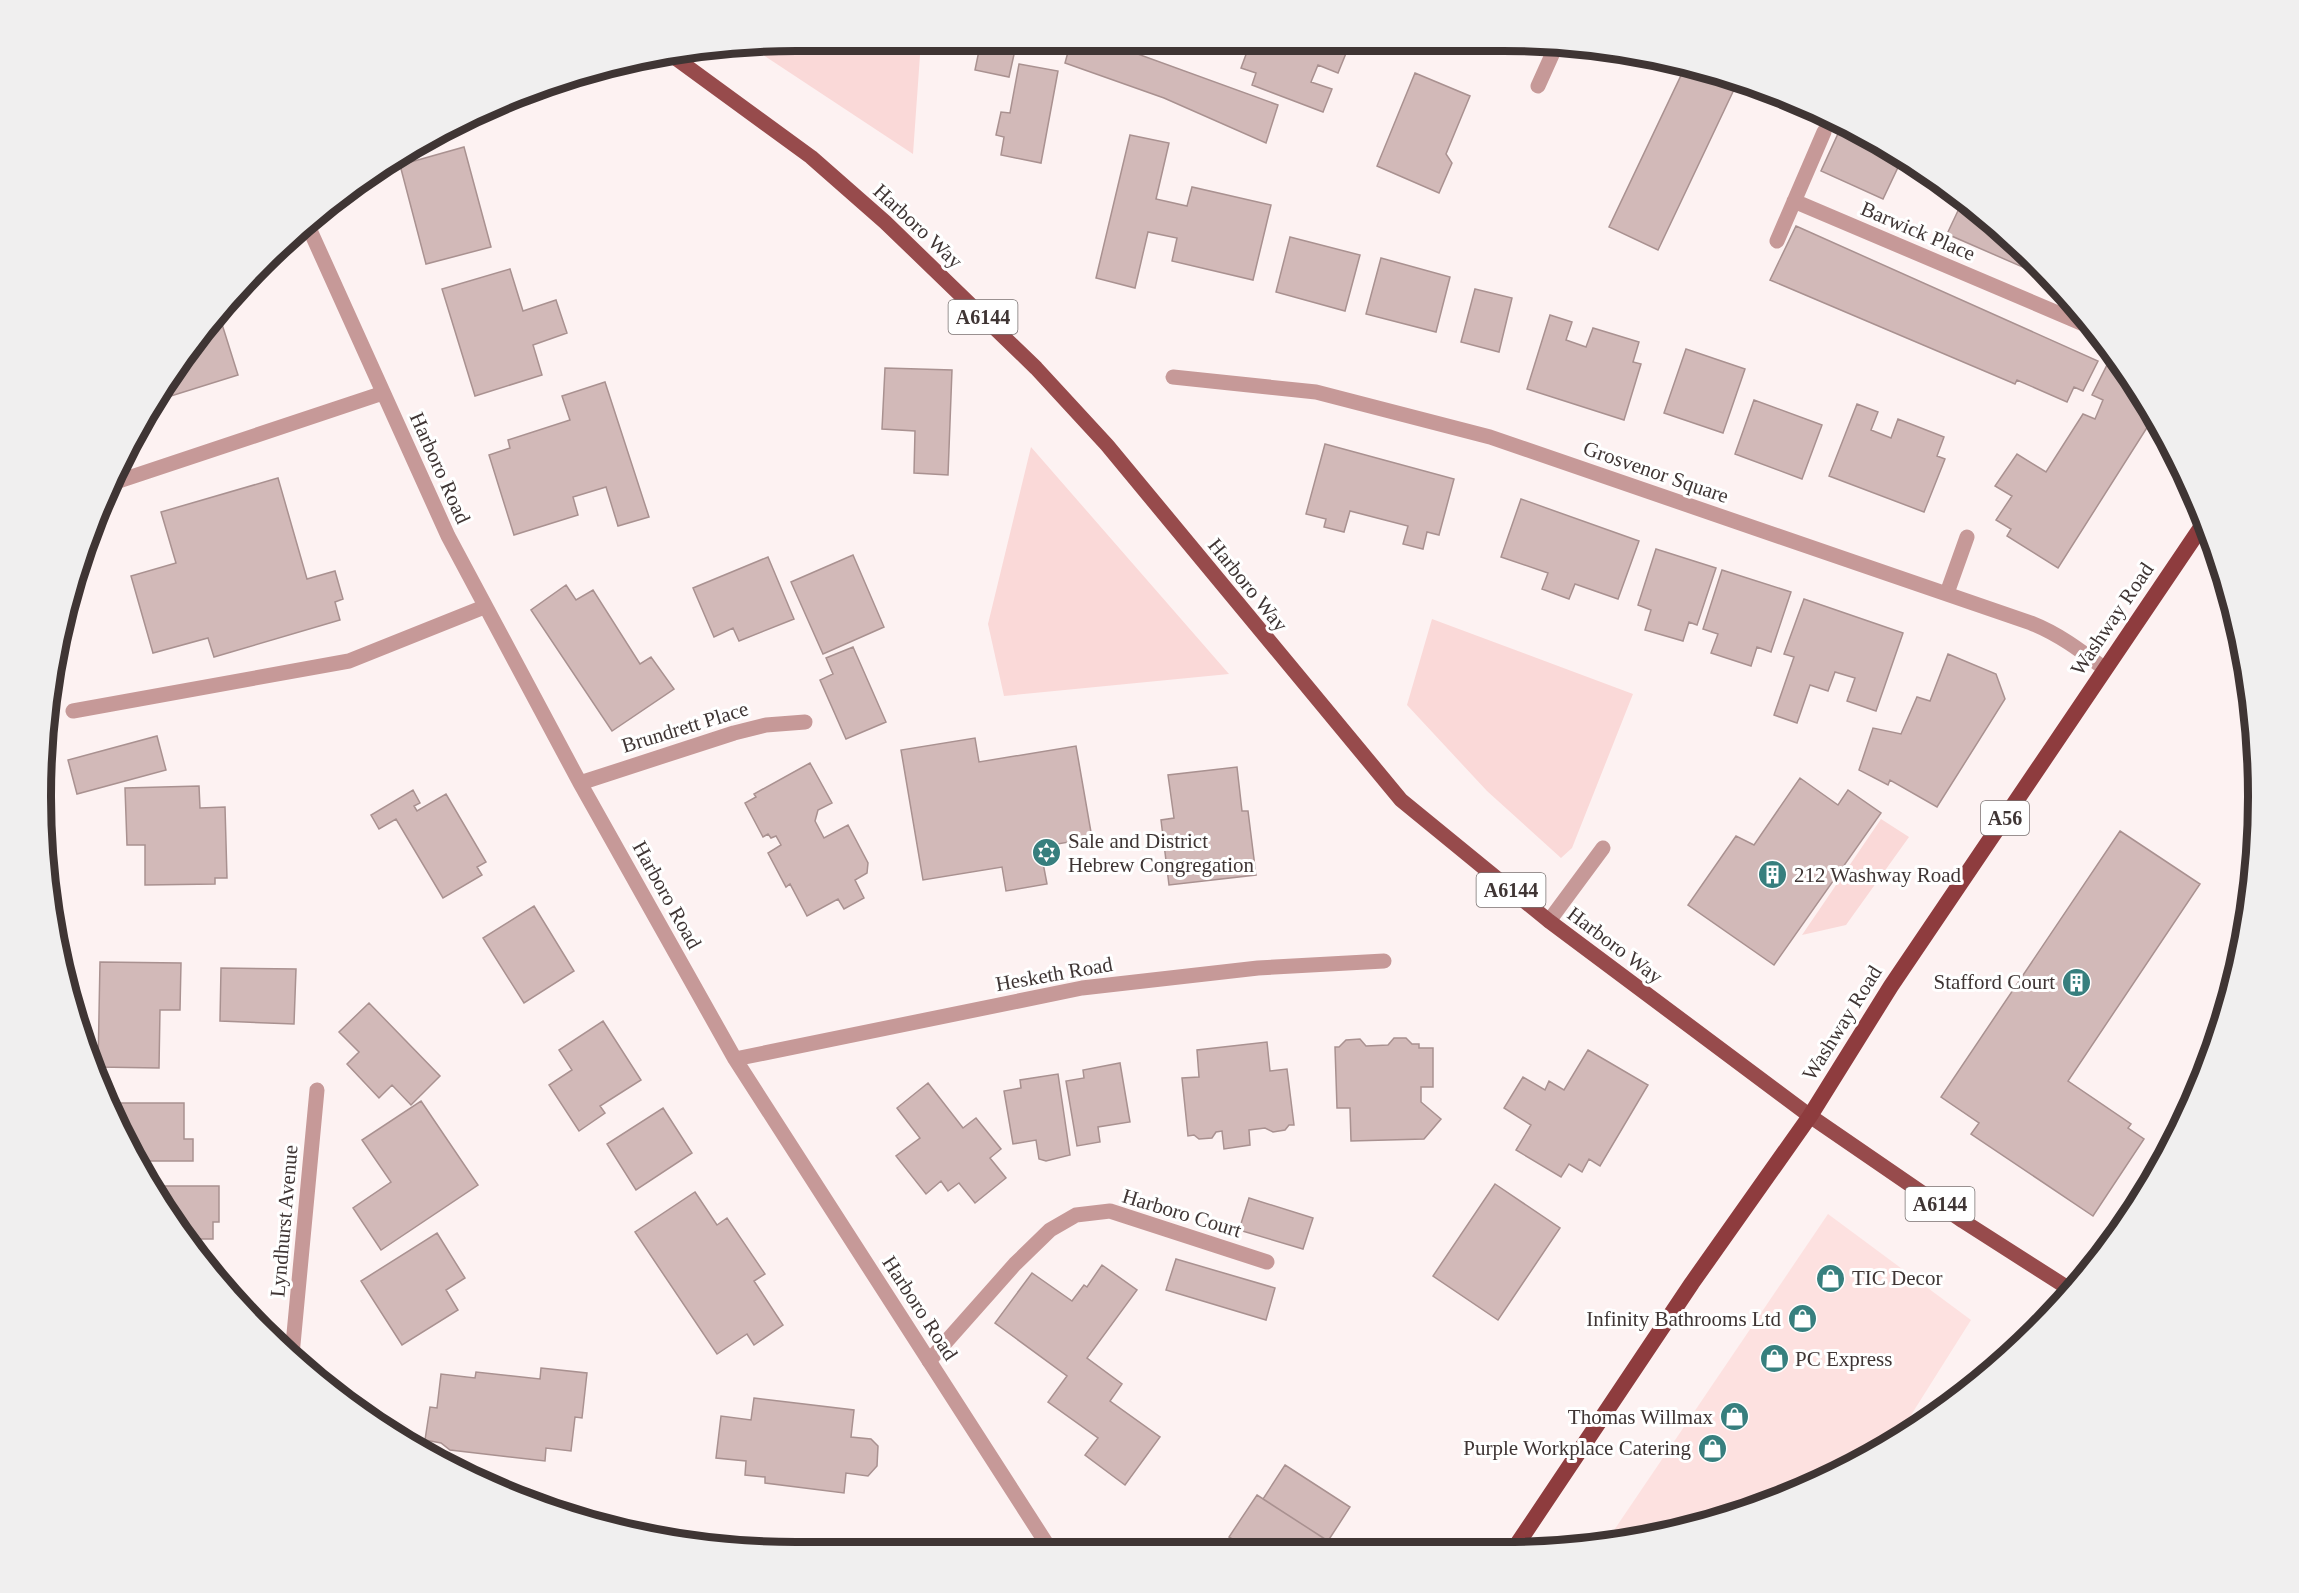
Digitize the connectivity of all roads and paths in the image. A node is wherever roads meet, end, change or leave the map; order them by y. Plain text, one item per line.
1 (1553, 53) edge
2 (679, 60) edge
3 (1538, 86) dead end
4 (1824, 132) dead end
5 (1794, 201) junction
6 (311, 231) edge
7 (1777, 241) dead end
8 (2076, 321) edge
9 (1173, 377) dead end
10 (384, 393) junction
11 (122, 480) edge
12 (2198, 531) edge
13 (1967, 537) dead end
14 (1947, 593) junction
15 (484, 608) junction
16 (2105, 669) junction
17 (73, 711) dead end
18 (806, 722) dead end
19 (580, 783) junction
20 (1603, 848) dead end
21 (1550, 921) junction
22 (1384, 961) dead end
23 (735, 1059) junction
24 (317, 1090) dead end
25 (1810, 1116) junction
26 (1267, 1262) dead end
27 (2065, 1286) edge
28 (293, 1346) edge
29 (929, 1361) junction
30 (1519, 1541) edge
31 (1045, 1542) edge

1 - 3 street
2 - 21 main road, Harboro Way / A6144
4 - 5 street
5 - 7 street
5 - 8 street, Barwick Place
6 - 10 street, Harboro Road
9 - 14 street, Grosvenor Square
10 - 11 street
10 - 15 street, Harboro Road
12 - 16 highway, Washway Road / A56
13 - 14 street
14 - 16 street, Grosvenor Square
15 - 17 street
15 - 19 street, Harboro Road
16 - 25 highway, Washway Road / A56
18 - 19 street, Brundrett Place
19 - 23 street, Harboro Road
20 - 21 street
21 - 25 main road, Harboro Way / A6144
22 - 23 street, Hesketh Road
23 - 29 street, Harboro Road
24 - 28 street, Lyndhurst Avenue
25 - 27 main road, A6144
25 - 30 highway, Washway Road / A56
26 - 29 street, Harboro Court
29 - 31 street, Harboro Road

